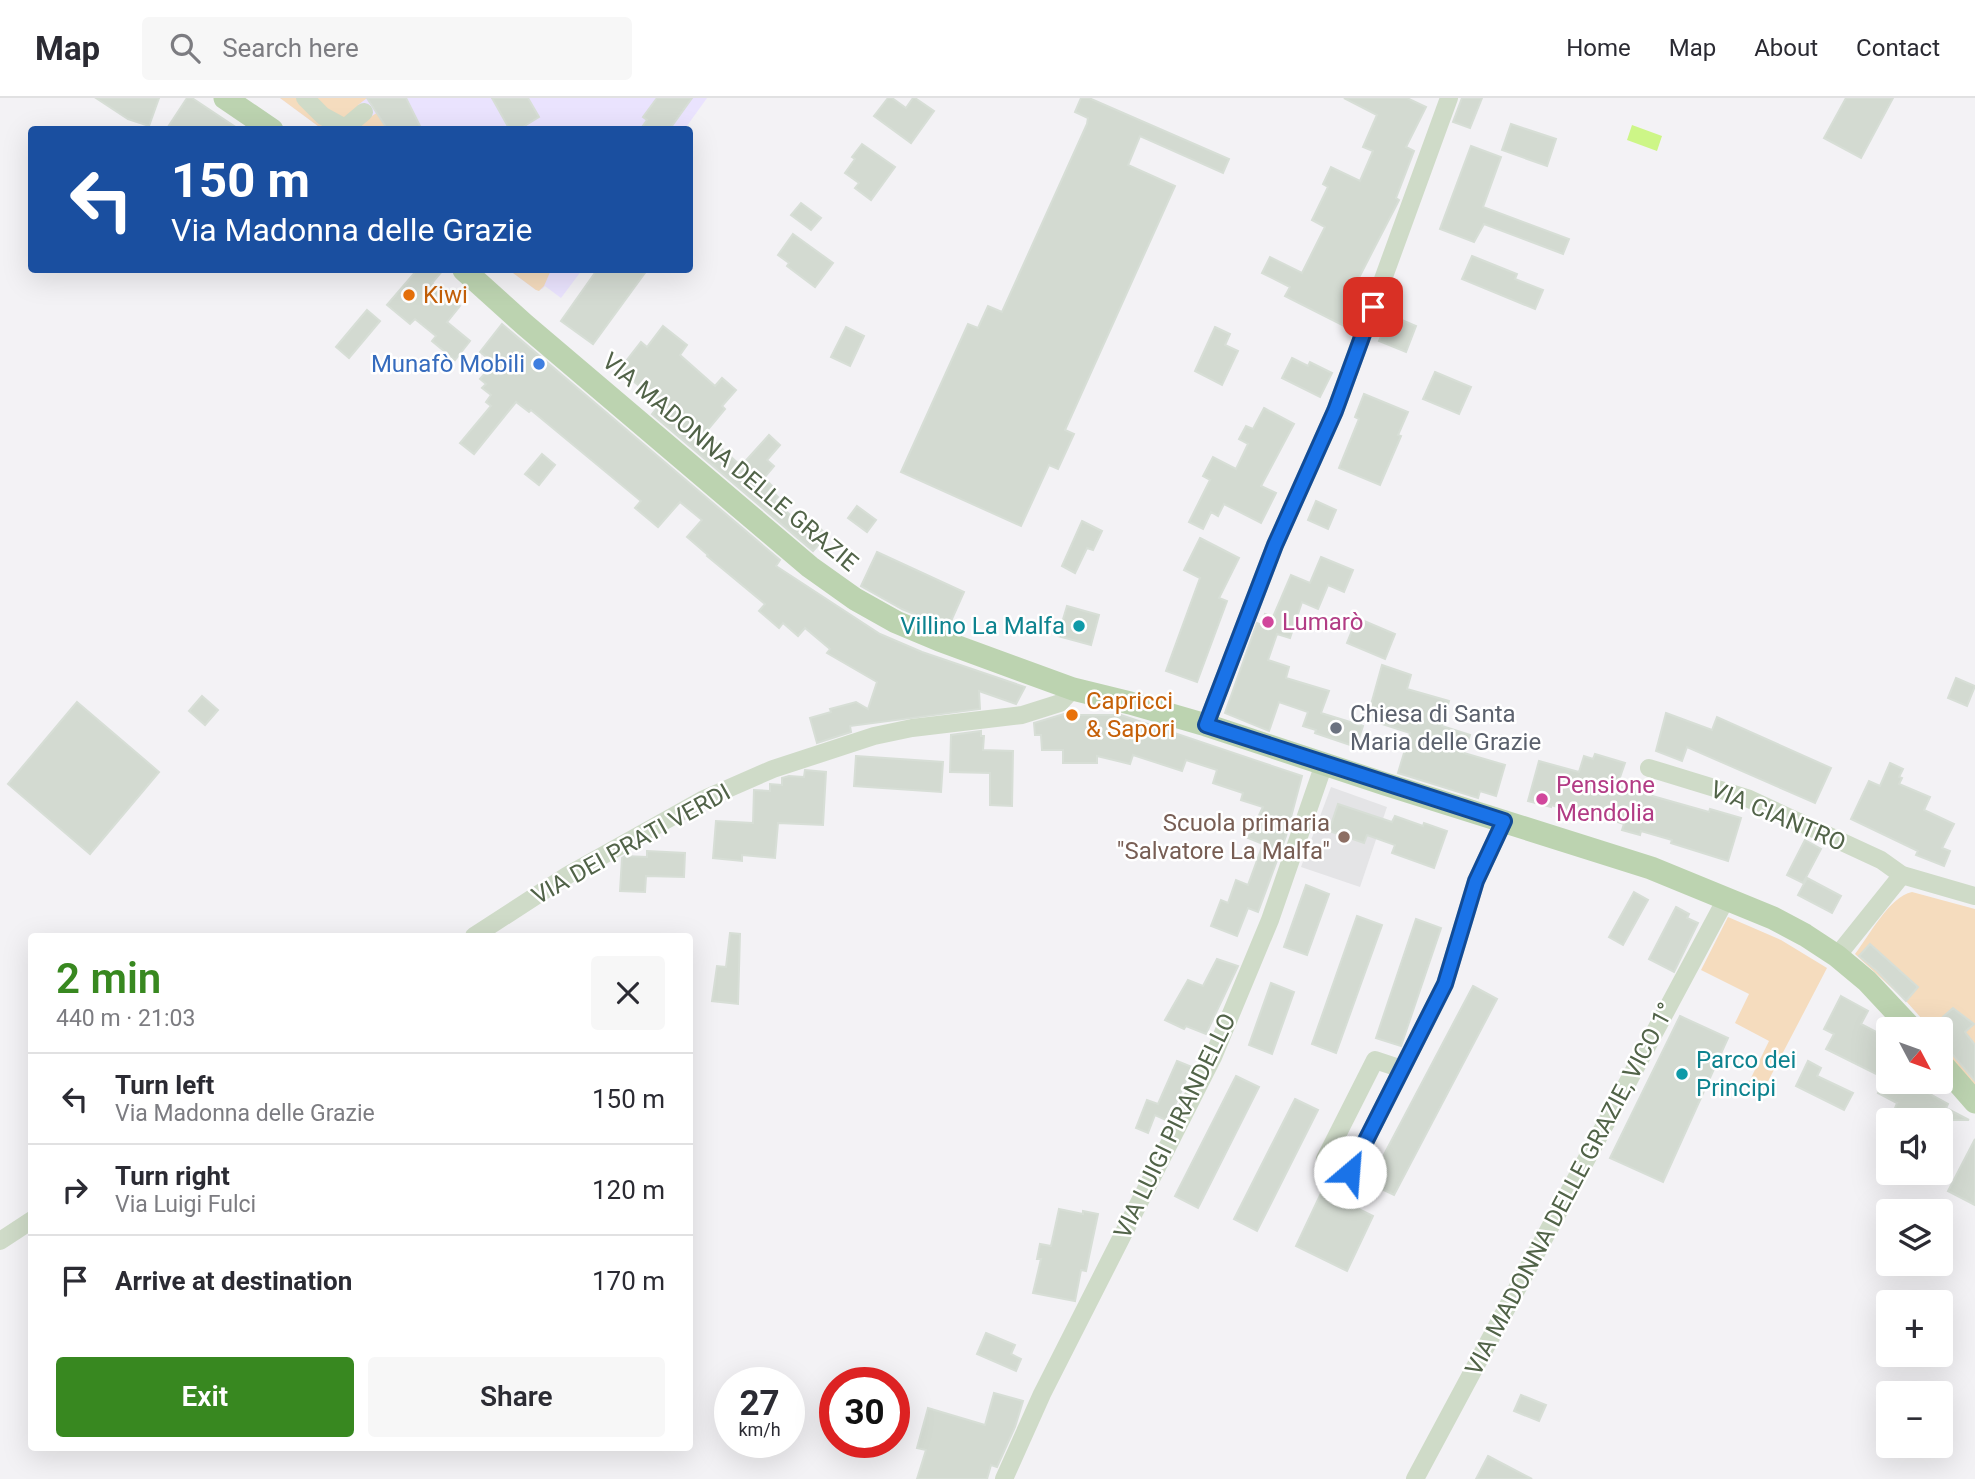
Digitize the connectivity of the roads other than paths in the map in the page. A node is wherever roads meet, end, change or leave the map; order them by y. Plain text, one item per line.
1 (225, 98) edge
2 (305, 98) edge
3 (1449, 98) edge
4 (364, 112) dead end
5 (266, 126) edge
6 (341, 126) edge
7 (347, 126) edge
8 (467, 273) edge
9 (1073, 689) junction
10 (1206, 725) junction
11 (1324, 764) junction
12 (1649, 768) dead end
13 (1504, 821) junction
14 (1902, 875) junction
15 (1975, 895) edge
16 (1726, 898) junction
17 (479, 933) edge
18 (1837, 956) junction
19 (1901, 1017) edge
20 (1402, 1069) junction
21 (1953, 1077) edge
22 (1975, 1102) edge
23 (28, 1223) edge
24 (0, 1241) edge
25 (1004, 1479) edge
26 (1415, 1479) edge

1 - 5 main road
2 - 6 street
3 - 10 street
4 - 7 street
8 - 9 main road, VIA MADONNA DELLE GRAZIE
9 - 10 main road, VIA MADONNA DELLE GRAZIE
9 - 17 street, VIA DEI PRATI VERDI
10 - 11 main road, VIA MADONNA DELLE GRAZIE
11 - 13 main road, VIA MADONNA DELLE GRAZIE
11 - 25 street, VIA LUIGI PIRANDELLO
12 - 14 street, VIA CIANTRO
13 - 16 main road, VIA MADONNA DELLE GRAZIE
13 - 20 street
14 - 15 street, VIA CIANTRO
14 - 18 street
16 - 18 main road, VIA MADONNA DELLE GRAZIE
16 - 26 street, VIA MADONNA DELLE GRAZIE, VICO 1°
18 - 19 main road, VIA MADONNA DELLE GRAZIE
20 - 20 street
21 - 22 main road
23 - 24 street

